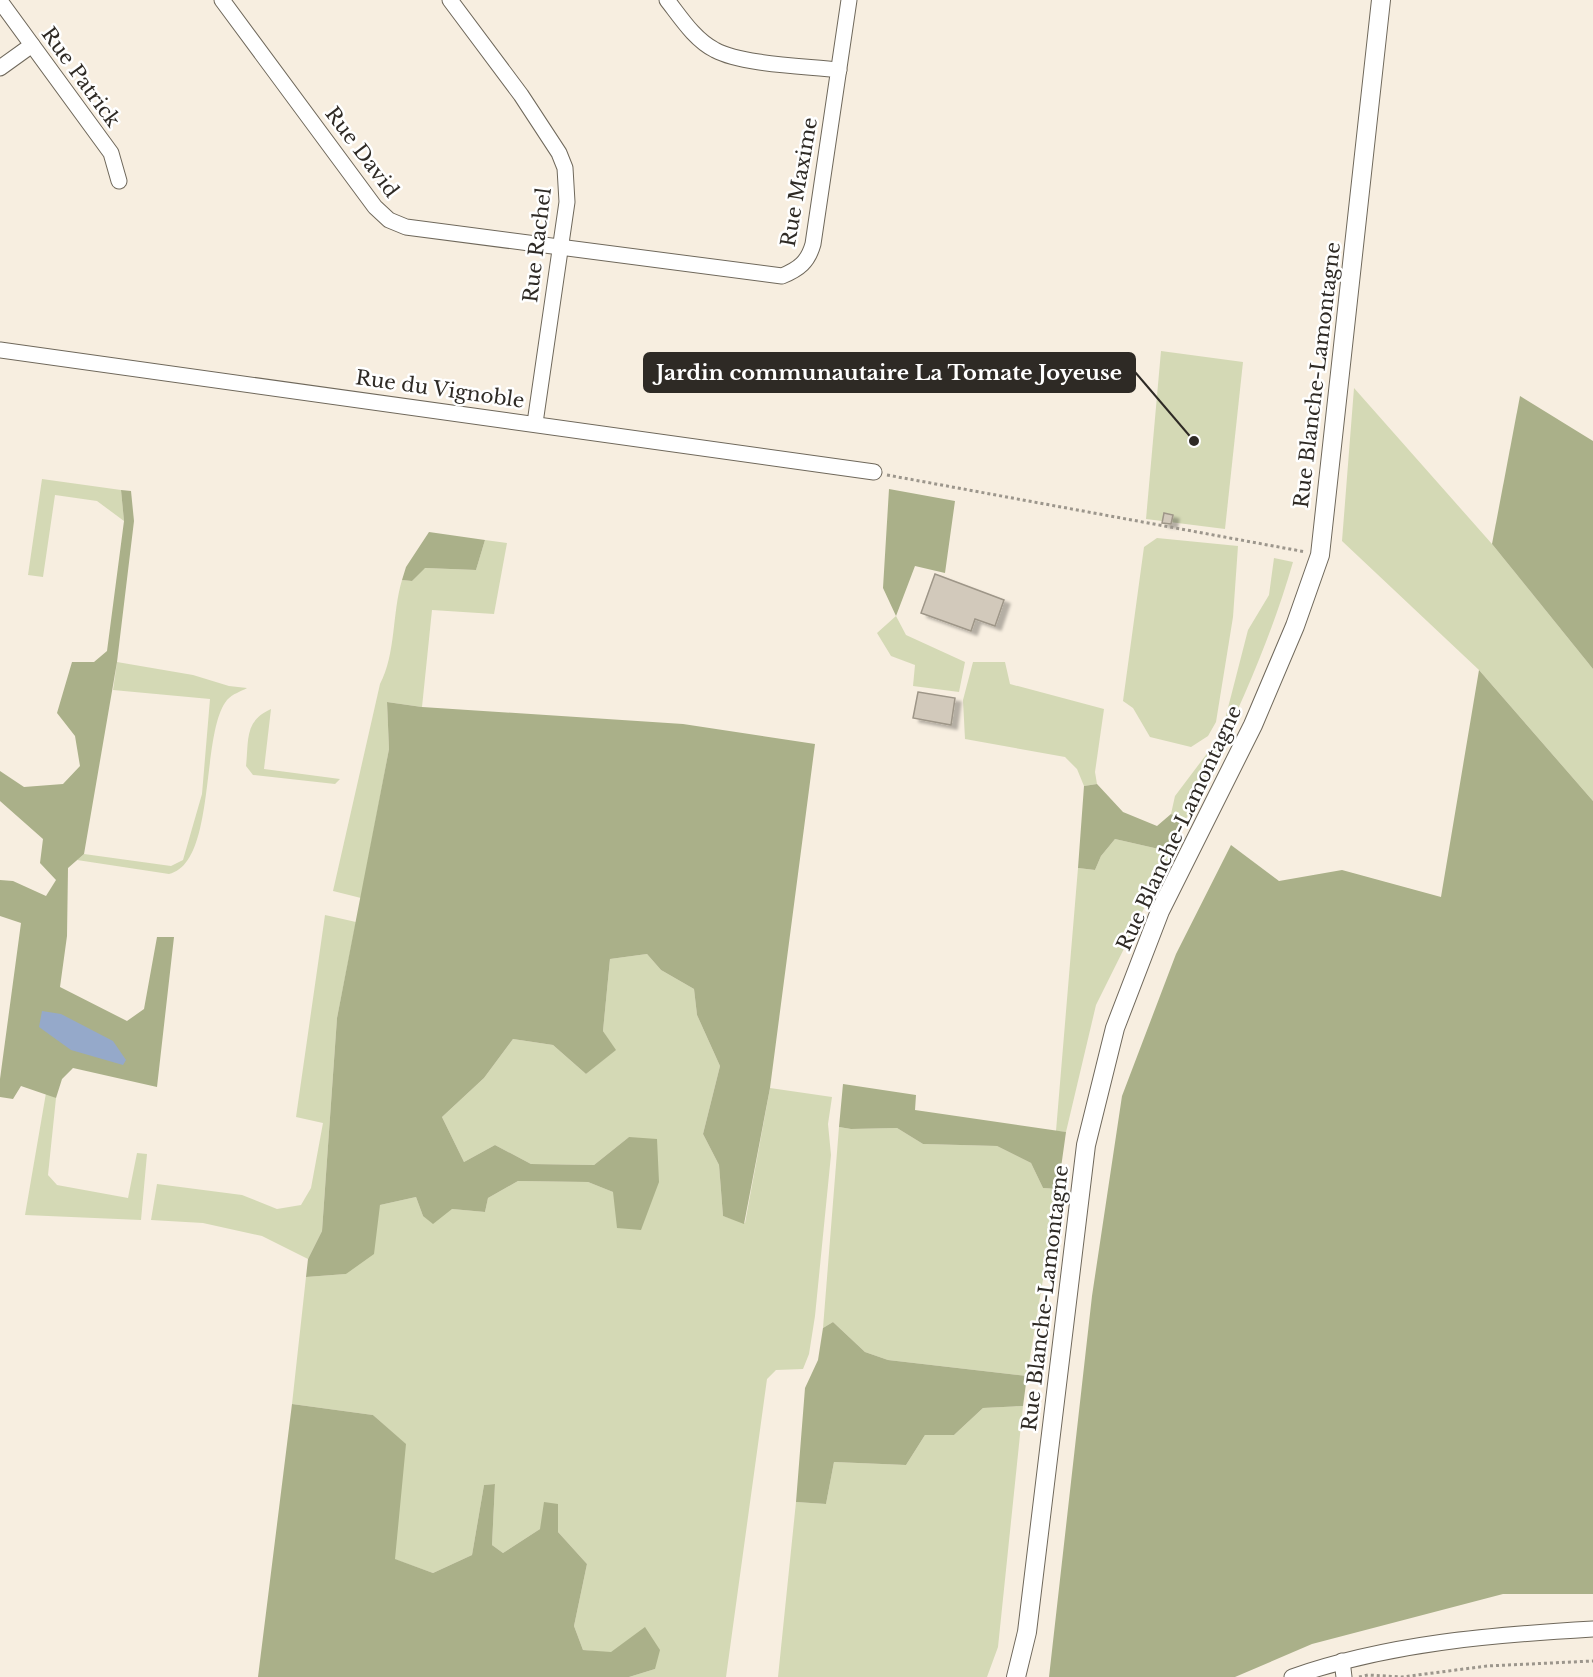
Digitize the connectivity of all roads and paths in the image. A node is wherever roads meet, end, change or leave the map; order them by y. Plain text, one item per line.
1 (222, 0) edge
2 (450, 0) edge
3 (667, 0) edge
4 (849, 0) edge
5 (1381, 0) edge
6 (0, 1) edge
7 (32, 45) junction
8 (0, 68) edge
9 (839, 70) junction
10 (119, 182) dead end
11 (559, 245) junction
12 (0, 350) edge
13 (535, 423) junction
14 (874, 472) joint
15 (1320, 555) junction
16 (1593, 1629) edge
17 (1342, 1661) junction
18 (1593, 1661) edge
19 (1016, 1677) edge
20 (1292, 1677) edge
21 (1344, 1677) edge
22 (1359, 1677) edge

1 - 11 street, Rue David
2 - 11 street, Rue Rachel
3 - 9 street
4 - 9 street, Rue Maxime
5 - 15 street, Rue Blanche-Lamontagne
6 - 7 street, Rue Patrick
7 - 8 street
7 - 10 street, Rue Patrick
9 - 11 street, Rue Maxime
11 - 13 street, Rue Rachel
12 - 13 street, Rue du Vignoble
13 - 14 street, Rue du Vignoble
14 - 15 path
15 - 19 street, Rue Blanche-Lamontagne
16 - 17 street
17 - 20 street
17 - 21 street
18 - 22 path

